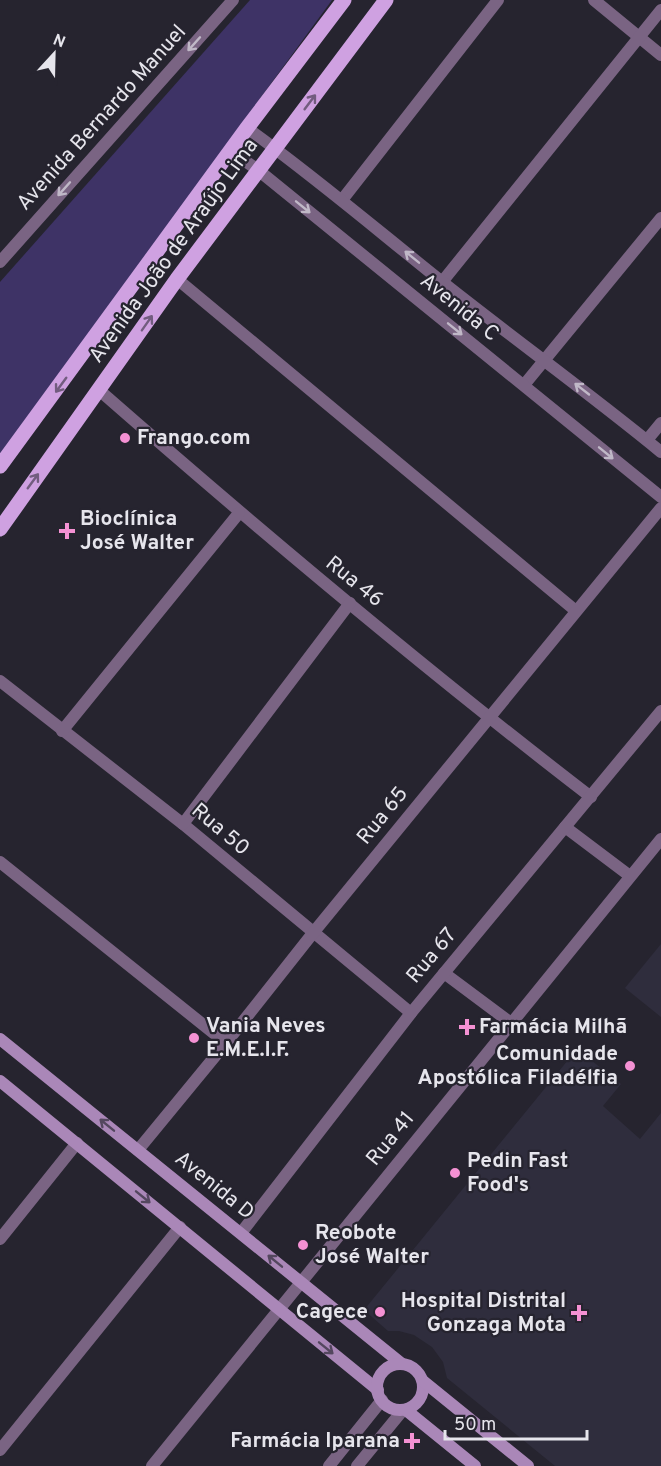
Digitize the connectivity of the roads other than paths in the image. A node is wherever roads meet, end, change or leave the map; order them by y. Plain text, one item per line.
1 (233, 0) edge
2 (344, 0) edge
3 (386, 0) edge
4 (498, 0) edge
5 (594, 0) edge
6 (661, 10) edge
7 (639, 37) junction
8 (661, 55) edge
9 (247, 128) junction
10 (275, 148) junction
11 (231, 151) junction
12 (258, 170) junction
13 (342, 200) junction
14 (661, 218) edge
15 (0, 262) edge
16 (177, 279) junction
17 (442, 282) junction
18 (545, 360) junction
19 (524, 385) junction
20 (99, 390) junction
21 (661, 423) edge
22 (647, 440) junction
23 (661, 452) edge
24 (0, 466) edge
25 (661, 497) edge
26 (661, 508) edge
27 (239, 513) junction
28 (0, 530) edge
29 (350, 603) junction
30 (576, 611) junction
31 (0, 681) edge
32 (661, 711) edge
33 (489, 718) junction
34 (63, 731) junction
35 (591, 797) junction
36 (183, 824) junction
37 (565, 827) junction
38 (661, 839) edge
39 (0, 861) edge
40 (630, 876) junction
41 (313, 933) junction
42 (444, 973) junction
43 (411, 1013) junction
44 (511, 1023) junction
45 (0, 1039) edge
46 (226, 1044) junction
47 (0, 1081) edge
48 (77, 1143) junction
49 (138, 1150) junction
50 (180, 1227) junction
51 (241, 1233) junction
52 (0, 1239) edge
53 (300, 1282) junction
54 (279, 1309) junction
55 (402, 1364) junction
56 (423, 1381) junction
57 (380, 1395) junction
58 (404, 1410) junction
59 (0, 1450) edge
60 (152, 1466) edge
61 (329, 1466) edge
62 (357, 1466) edge
63 (475, 1466) edge
64 (528, 1466) edge

1 -> 15 street, Avenida Bernardo Manuel
2 - 9 main road, Avenida João de Araújo Lima
10 -> 3 main road, Avenida João de Araújo Lima
4 - 13 street
5 - 7 street
6 - 7 street
7 - 8 street
7 - 17 street
9 - 10 street, Avenida C
9 - 11 main road, Avenida João de Araújo Lima
10 - 12 main road, Avenida João de Araújo Lima
10 - 13 street, Avenida C
11 - 12 street, Avenida C
11 -> 24 main road, Avenida João de Araújo Lima
12 - 16 main road, Avenida João de Araújo Lima
12 -> 19 street, Avenida C
17 -> 13 street, Avenida C
14 - 18 street
20 -> 16 main road, Avenida João de Araújo Lima
16 - 30 street
17 - 18 street, Avenida C
18 - 19 street
22 -> 18 street, Avenida C
19 -> 25 street, Avenida C
20 - 27 street, Rua 46
28 -> 20 main road, Avenida João de Araújo Lima
21 - 22 street
22 - 23 street, Avenida C
26 - 30 street, Rua 65
27 - 29 street, Rua 46
27 - 34 street
29 - 33 street, Rua 46
29 - 36 street
30 - 33 street, Rua 65
31 - 34 street, Rua 50
32 - 35 street, Rua 67
33 - 35 street, Rua 46
33 - 41 street, Rua 65
34 - 36 street, Rua 50
35 - 37 street, Rua 67
36 - 41 street, Rua 50
37 - 40 street
37 - 42 street, Rua 67
38 - 40 street, Rua 41
39 - 46 street
40 - 44 street, Rua 41
41 - 43 street, Rua 50
41 - 46 street, Rua 65
42 - 43 street, Rua 67
42 - 44 street
43 - 51 street, Rua 67
44 - 53 street, Rua 41
49 -> 45 main road, Avenida D
46 - 49 street, Rua 65
47 - 48 main road
48 -> 50 main road
48 - 52 street
49 - 51 main road, Avenida D
50 - 54 main road
50 - 59 street
53 -> 51 main road, Avenida D
53 - 54 street, Rua 41
53 - 55 main road, Avenida D
54 -> 57 main road
54 - 60 street, Rua 41
55 - 56 main road
55 - 57 main road
56 - 58 main road
56 - 64 main road
57 - 58 main road
57 - 61 street
58 - 62 street
58 - 63 main road

